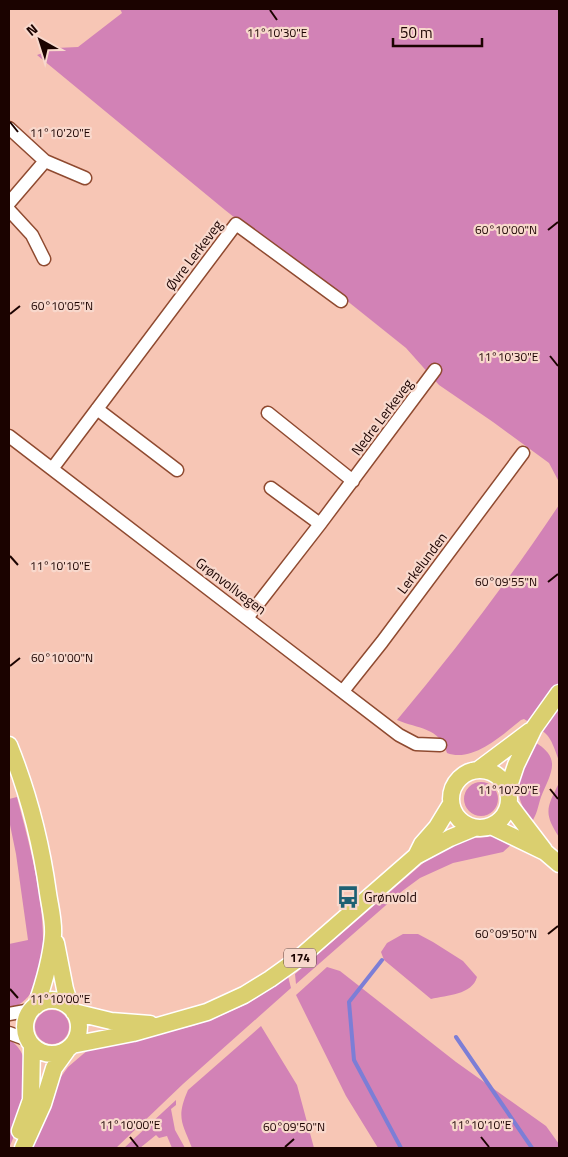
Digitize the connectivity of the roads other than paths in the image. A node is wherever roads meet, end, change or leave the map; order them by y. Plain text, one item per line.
1 (9, 128) edge
2 (45, 162) junction
3 (85, 178) dead end
4 (9, 202) edge
5 (9, 210) edge
6 (44, 259) dead end
7 (341, 301) dead end
8 (435, 370) dead end
9 (97, 410) junction
10 (268, 413) dead end
11 (9, 436) edge
12 (523, 453) dead end
13 (52, 469) junction
14 (177, 470) dead end
15 (353, 481) junction
16 (271, 488) dead end
17 (320, 524) junction
18 (247, 618) junction
19 (343, 691) junction
20 (559, 693) edge
21 (534, 728) junction
22 (9, 745) edge
23 (440, 745) dead end
24 (478, 770) junction
25 (508, 796) junction
26 (452, 804) junction
27 (491, 826) junction
28 (474, 828) junction
29 (545, 852) junction
30 (416, 856) junction
31 (559, 864) edge
32 (53, 934) junction
33 (33, 1008) junction
34 (72, 1010) junction
35 (9, 1014) edge
36 (162, 1024) junction
37 (9, 1033) edge
38 (30, 1043) junction
39 (70, 1048) junction
40 (12, 1148) edge
41 (23, 1148) edge

1 - 2 street
2 - 3 street
2 - 4 street
5 - 6 street
7 - 9 street, Øvre Lerkeveg
8 - 15 street, Nedre Lerkeveg
9 - 13 street, Øvre Lerkeveg
9 - 14 street
10 - 15 street
11 - 13 street, Grønvollvegen
12 - 19 street, Lerkelunden
13 - 18 street, Grønvollvegen
15 - 17 street, Nedre Lerkeveg
16 - 17 street
17 - 18 street, Nedre Lerkeveg
18 - 19 street, Grønvollvegen
19 - 23 street, Grønvollvegen
20 - 21 main road, 174
21 - 24 main road, 174
21 - 25 main road, 174
22 - 32 main road
24 - 25 main road
24 - 26 main road, 174
25 - 27 main road, 174
25 - 29 main road
26 - 28 main road
26 - 30 main road, 174
27 - 28 main road, 174
27 - 29 main road
28 - 30 main road, 174
29 - 31 main road
30 - 36 main road, 174
32 - 33 main road
32 - 34 main road
33 - 34 main road, 174
33 - 35 street
33 - 38 main road
34 - 36 main road, 174
34 - 39 main road
36 - 39 main road, 174
37 - 38 street
38 - 39 main road, 174
38 - 40 main road
39 - 41 main road

